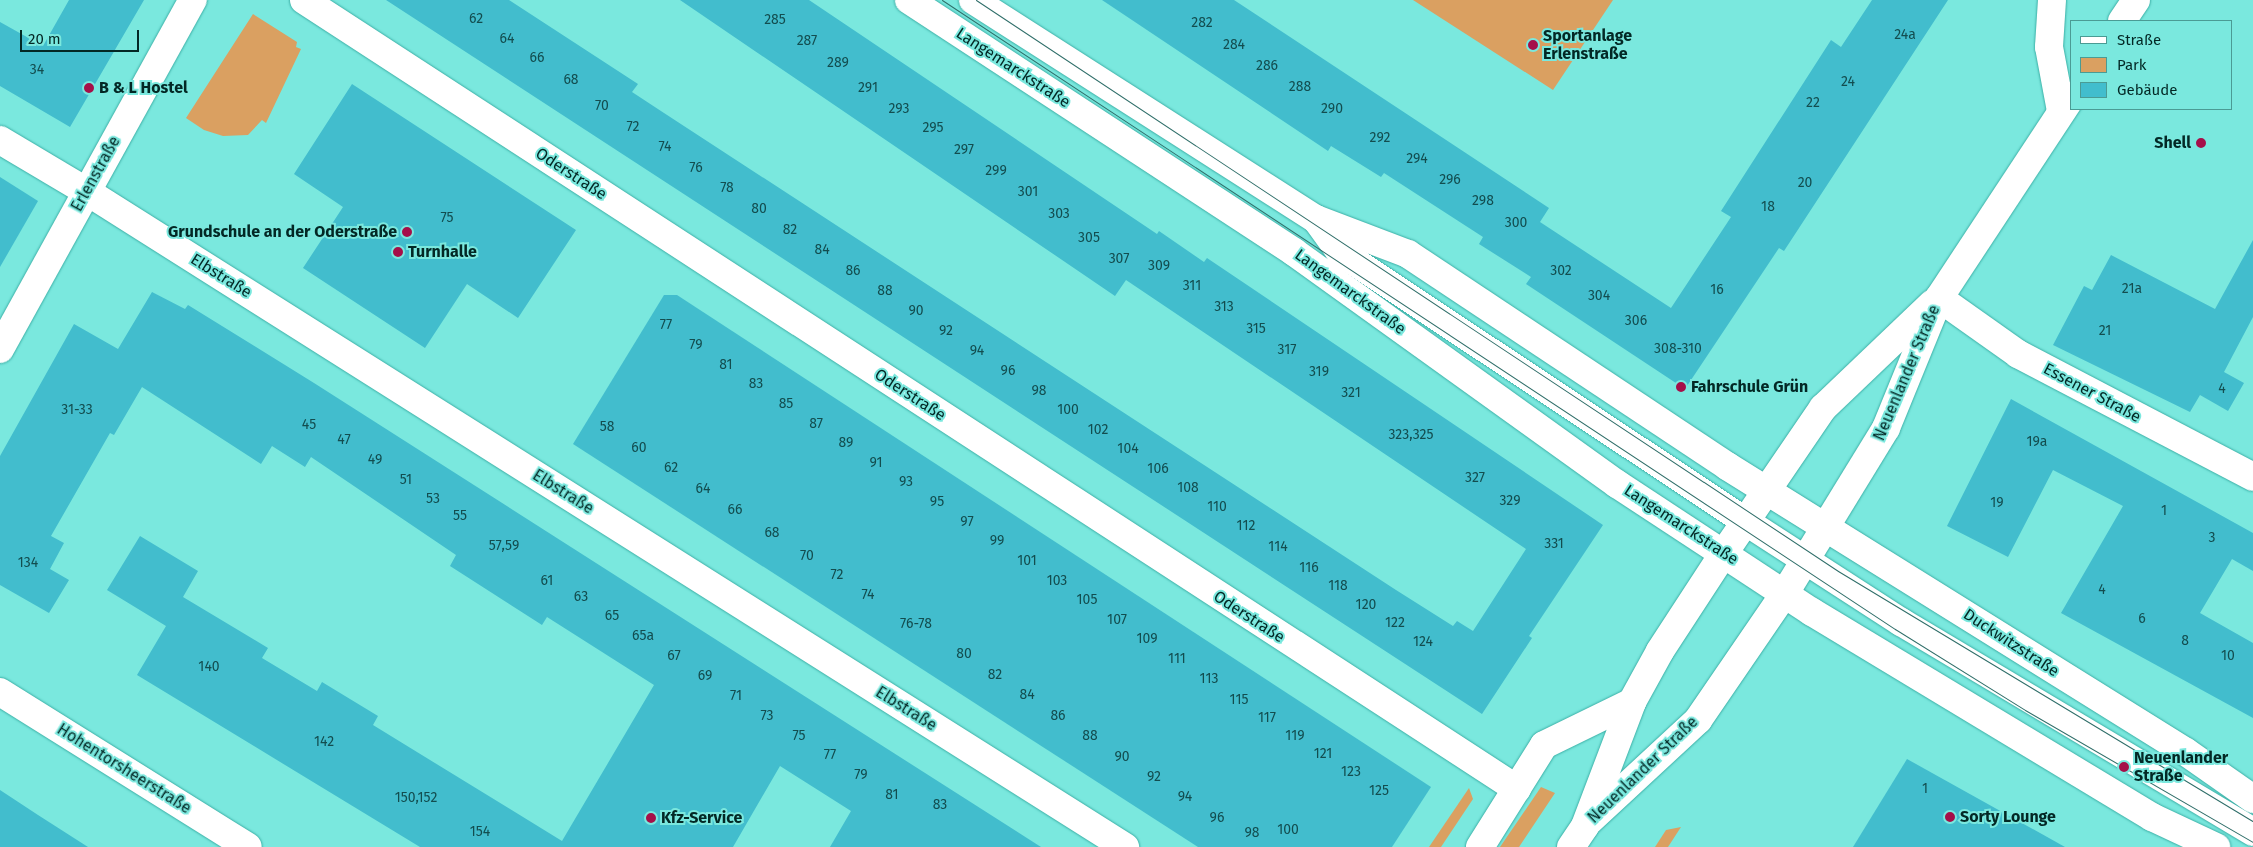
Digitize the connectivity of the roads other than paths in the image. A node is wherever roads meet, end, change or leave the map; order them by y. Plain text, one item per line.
1 (193, 0) edge
2 (304, 0) edge
3 (909, 0) edge
4 (973, 0) edge
5 (2052, 0) edge
6 (2136, 0) edge
7 (2123, 20) edge
8 (2066, 104) edge
9 (0, 140) edge
10 (86, 191) junction
11 (1316, 219) junction
12 (1294, 252) junction
13 (1340, 252) junction
14 (1939, 298) junction
15 (0, 349) edge
16 (2253, 477) edge
17 (1766, 490) junction
18 (1745, 522) junction
19 (1826, 528) junction
20 (1724, 553) junction
21 (1807, 560) junction
22 (1785, 593) junction
23 (0, 692) edge
24 (1632, 702) junction
25 (1517, 789) junction
26 (2253, 798) edge
27 (2253, 832) edge
28 (1578, 836) edge
29 (248, 847) edge
30 (1125, 847) edge
31 (1480, 847) edge
32 (2216, 847) edge

1 - 10 street, Erlenstraße
2 - 25 street, Oderstraße
3 - 12 street, Langemarckstraße
4 - 11 street
5 - 8 street, Neuenlander Straße
6 - 7 street
8 - 14 street, Neuenlander Straße
9 - 10 street, Elbstraße
10 - 15 street, Erlenstraße
10 - 30 street, Elbstraße
11 - 13 street
11 - 17 street
12 - 13 street
12 - 20 street, Langemarckstraße
13 - 18 street
14 - 16 street, Essener Straße
14 - 17 street, Neuenlander Straße
14 - 19 street, Neuenlander Straße
17 - 18 street, Neuenlander Straße
17 - 19 street, Duckwitzstraße
18 - 20 street, Neuenlander Straße
18 - 21 street
19 - 21 street, Neuenlander Straße
19 - 26 street, Duckwitzstraße
20 - 22 street, Langemarckstraße
20 - 24 street, Neuenlander Straße
21 - 22 street, Neuenlander Straße
21 - 27 street
22 - 28 street, Neuenlander Straße
22 - 32 street
23 - 29 street, Hohentorsheerstraße
24 - 25 street
24 - 28 street, Neuenlander Straße
25 - 31 street

